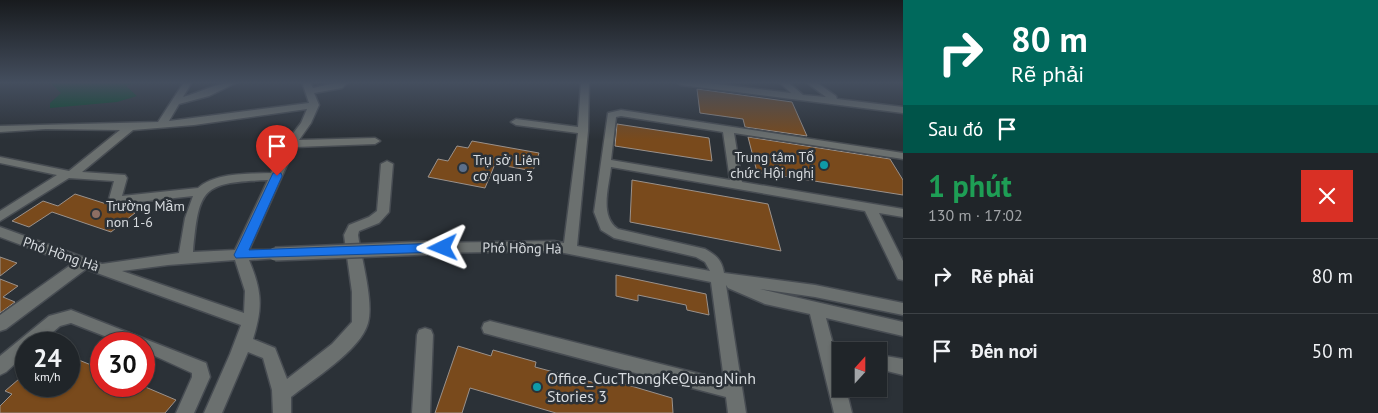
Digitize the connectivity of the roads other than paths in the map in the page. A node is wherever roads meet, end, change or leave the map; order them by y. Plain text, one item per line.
1 (313, 101) edge
2 (584, 101) edge
3 (845, 101) edge
4 (176, 102) edge
5 (314, 105) junction
6 (903, 110) edge
7 (516, 122) dead end
8 (162, 124) junction
9 (131, 126) junction
10 (728, 128) junction
11 (0, 129) edge
12 (583, 131) junction
13 (376, 141) dead end
14 (290, 144) junction
15 (902, 157) edge
16 (0, 160) edge
17 (607, 162) junction
18 (387, 164) dead end
19 (69, 174) junction
20 (277, 176) junction
21 (736, 183) junction
22 (202, 191) junction
23 (870, 208) junction
24 (903, 213) edge
25 (0, 217) edge
26 (0, 232) edge
27 (570, 249) junction
28 (240, 255) junction
29 (186, 257) junction
30 (83, 264) junction
31 (102, 270) junction
32 (903, 275) edge
33 (719, 278) junction
34 (816, 309) junction
35 (903, 309) edge
36 (249, 321) junction
37 (0, 324) edge
38 (490, 328) dead end
39 (903, 329) edge
40 (41, 332) edge
41 (113, 332) edge
42 (425, 335) dead end
43 (242, 342) junction
44 (832, 347) edge
45 (155, 349) edge
46 (15, 354) edge
47 (888, 364) edge
48 (0, 367) edge
49 (903, 367) edge
50 (734, 391) junction
51 (281, 394) junction
52 (841, 398) edge
53 (185, 413) edge
54 (213, 413) edge
55 (282, 413) edge
56 (421, 413) edge
57 (737, 413) edge
58 (843, 413) edge

1 - 5 street
2 - 12 street
3 - 6 street
4 - 8 street
5 - 8 street
5 - 14 street
7 - 12 street
8 - 9 street
9 - 11 street
9 - 19 street
10 - 15 street
10 - 17 street
10 - 21 street
12 - 27 street
13 - 14 street
14 - 20 street
16 - 19 street
17 - 21 street
17 - 33 street
18 - 51 street
19 - 22 street
19 - 25 street
20 - 22 street
20 - 28 street
21 - 23 street
22 - 29 street
23 - 24 street
23 - 32 street
26 - 30 street, Phố Hồng Hà
27 - 28 street, Phố Hồng Hà, bridge
27 - 33 street, Phố Hồng Hà
28 - 29 street, Phố Hồng Hà
28 - 36 street
29 - 31 street, Phố Hồng Hà
30 - 31 street, Phố Hồng Hà
30 - 37 street
31 - 36 street
33 - 34 street, Phố Hồng Hà
33 - 35 street, Phố Hồng Hà
33 - 50 street
34 - 39 street, Phố Hồng Hà
34 - 44 street
36 - 43 street
38 - 50 street
40 - 41 street
42 - 56 street
43 - 51 street
43 - 54 street
45 - 53 street
46 - 48 street
47 - 49 street
50 - 57 street
51 - 55 street
52 - 58 street

